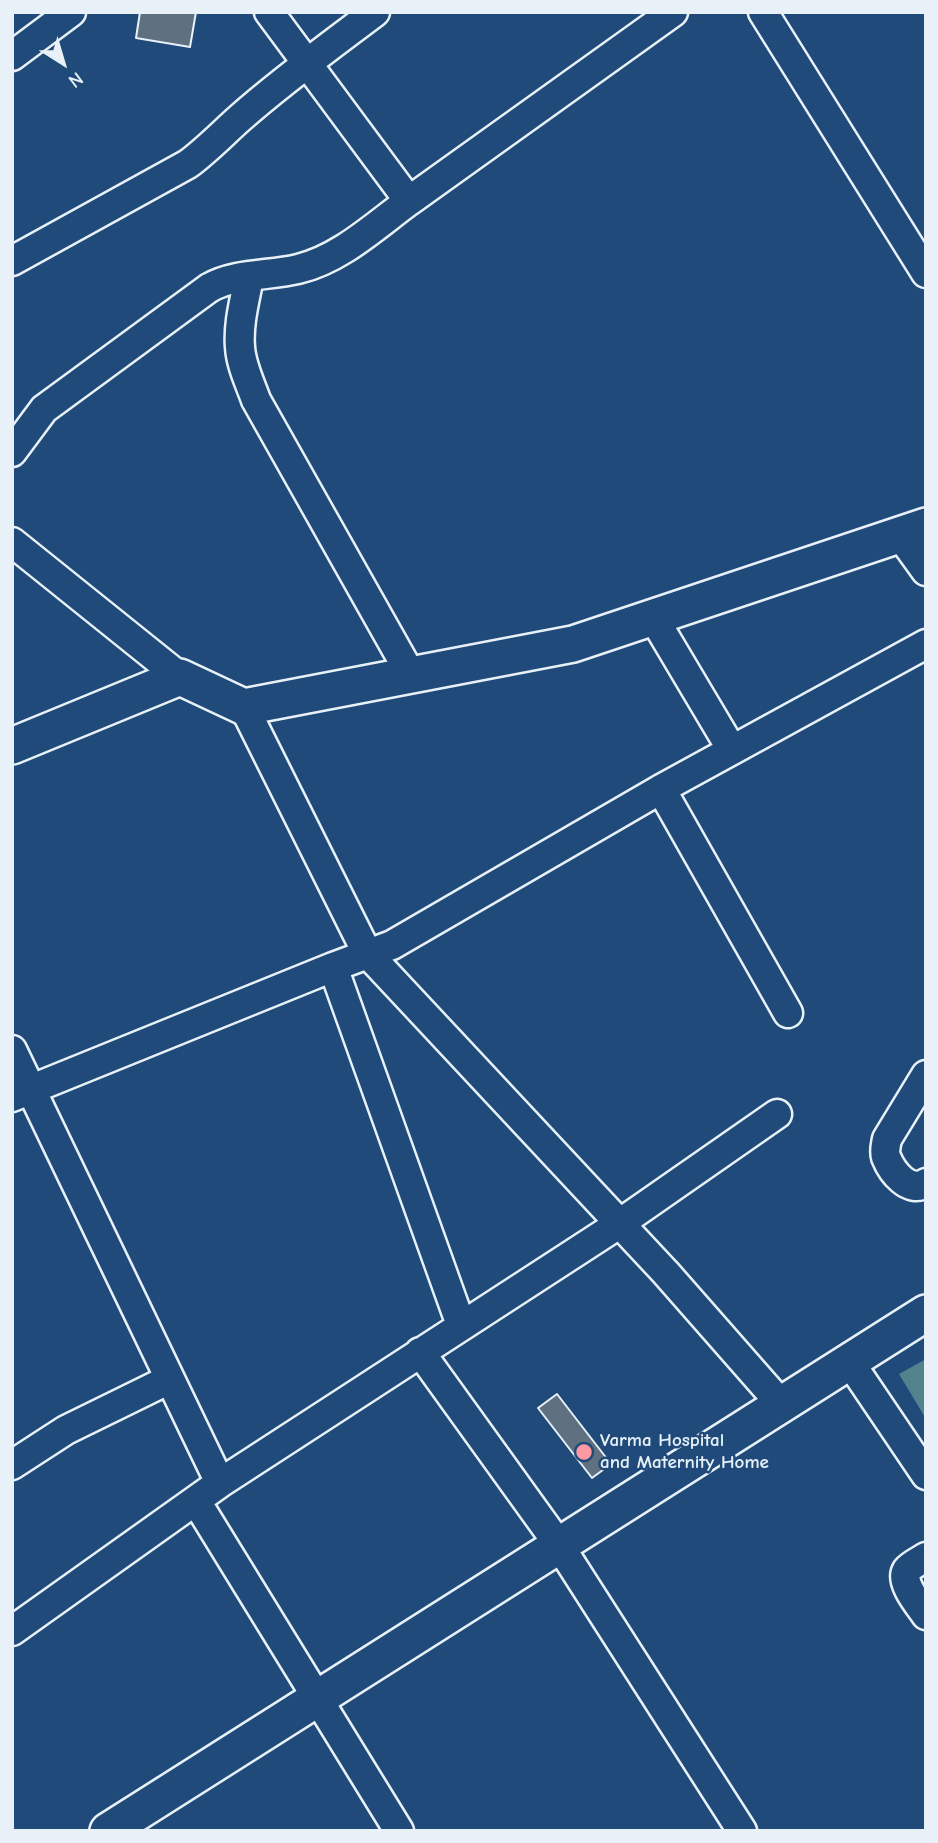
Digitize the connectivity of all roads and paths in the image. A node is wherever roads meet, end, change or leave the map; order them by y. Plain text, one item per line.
1 (71, 12) edge
2 (269, 12) edge
3 (375, 12) edge
4 (673, 12) edge
5 (763, 12) edge
6 (12, 56) edge
7 (307, 63) junction
8 (409, 201) junction
9 (12, 261) edge
10 (926, 273) edge
11 (249, 277) junction
12 (12, 452) edge
13 (913, 530) edge
14 (12, 542) edge
15 (926, 571) edge
16 (653, 617) junction
17 (926, 644) edge
18 (411, 675) junction
19 (180, 677) junction
20 (244, 707) junction
21 (12, 746) edge
22 (732, 750) junction
23 (661, 789) junction
24 (367, 953) junction
25 (333, 967) junction
26 (788, 1013) dead end
27 (12, 1050) edge
28 (926, 1074) edge
29 (21, 1093) edge
30 (777, 1114) dead end
31 (926, 1183) edge
32 (620, 1224) junction
33 (926, 1313) edge
34 (461, 1325) junction
35 (420, 1352) junction
36 (849, 1362) junction
37 (170, 1380) junction
38 (781, 1405) junction
39 (12, 1465) edge
40 (926, 1475) edge
41 (220, 1483) junction
42 (196, 1501) junction
43 (559, 1545) junction
44 (926, 1557) edge
45 (926, 1615) edge
46 (12, 1631) edge
47 (318, 1697) junction
48 (108, 1831) edge
49 (399, 1831) edge
50 (741, 1831) edge

1 - 6 street
2 - 7 street
3 - 7 street
4 - 8 street
5 - 10 street
7 - 8 street
7 - 9 street
8 - 11 street
11 - 12 street
11 - 18 street
13 - 15 street
13 - 16 street
14 - 19 street
16 - 18 street
16 - 22 street
17 - 22 street
18 - 20 street
19 - 20 street
19 - 21 street
20 - 24 street
22 - 23 street
23 - 24 street
23 - 26 street
24 - 25 street
24 - 32 street
25 - 29 street
25 - 34 street
27 - 29 street
28 - 31 street
29 - 37 street
30 - 32 street
32 - 34 street
32 - 38 street
33 - 36 street
34 - 35 street
35 - 41 street
35 - 43 street
36 - 38 street
36 - 40 street
37 - 39 street
37 - 41 street
38 - 43 street
41 - 42 street
42 - 46 street
42 - 47 street
43 - 47 street
43 - 50 street
44 - 45 street
47 - 48 street
47 - 49 street

